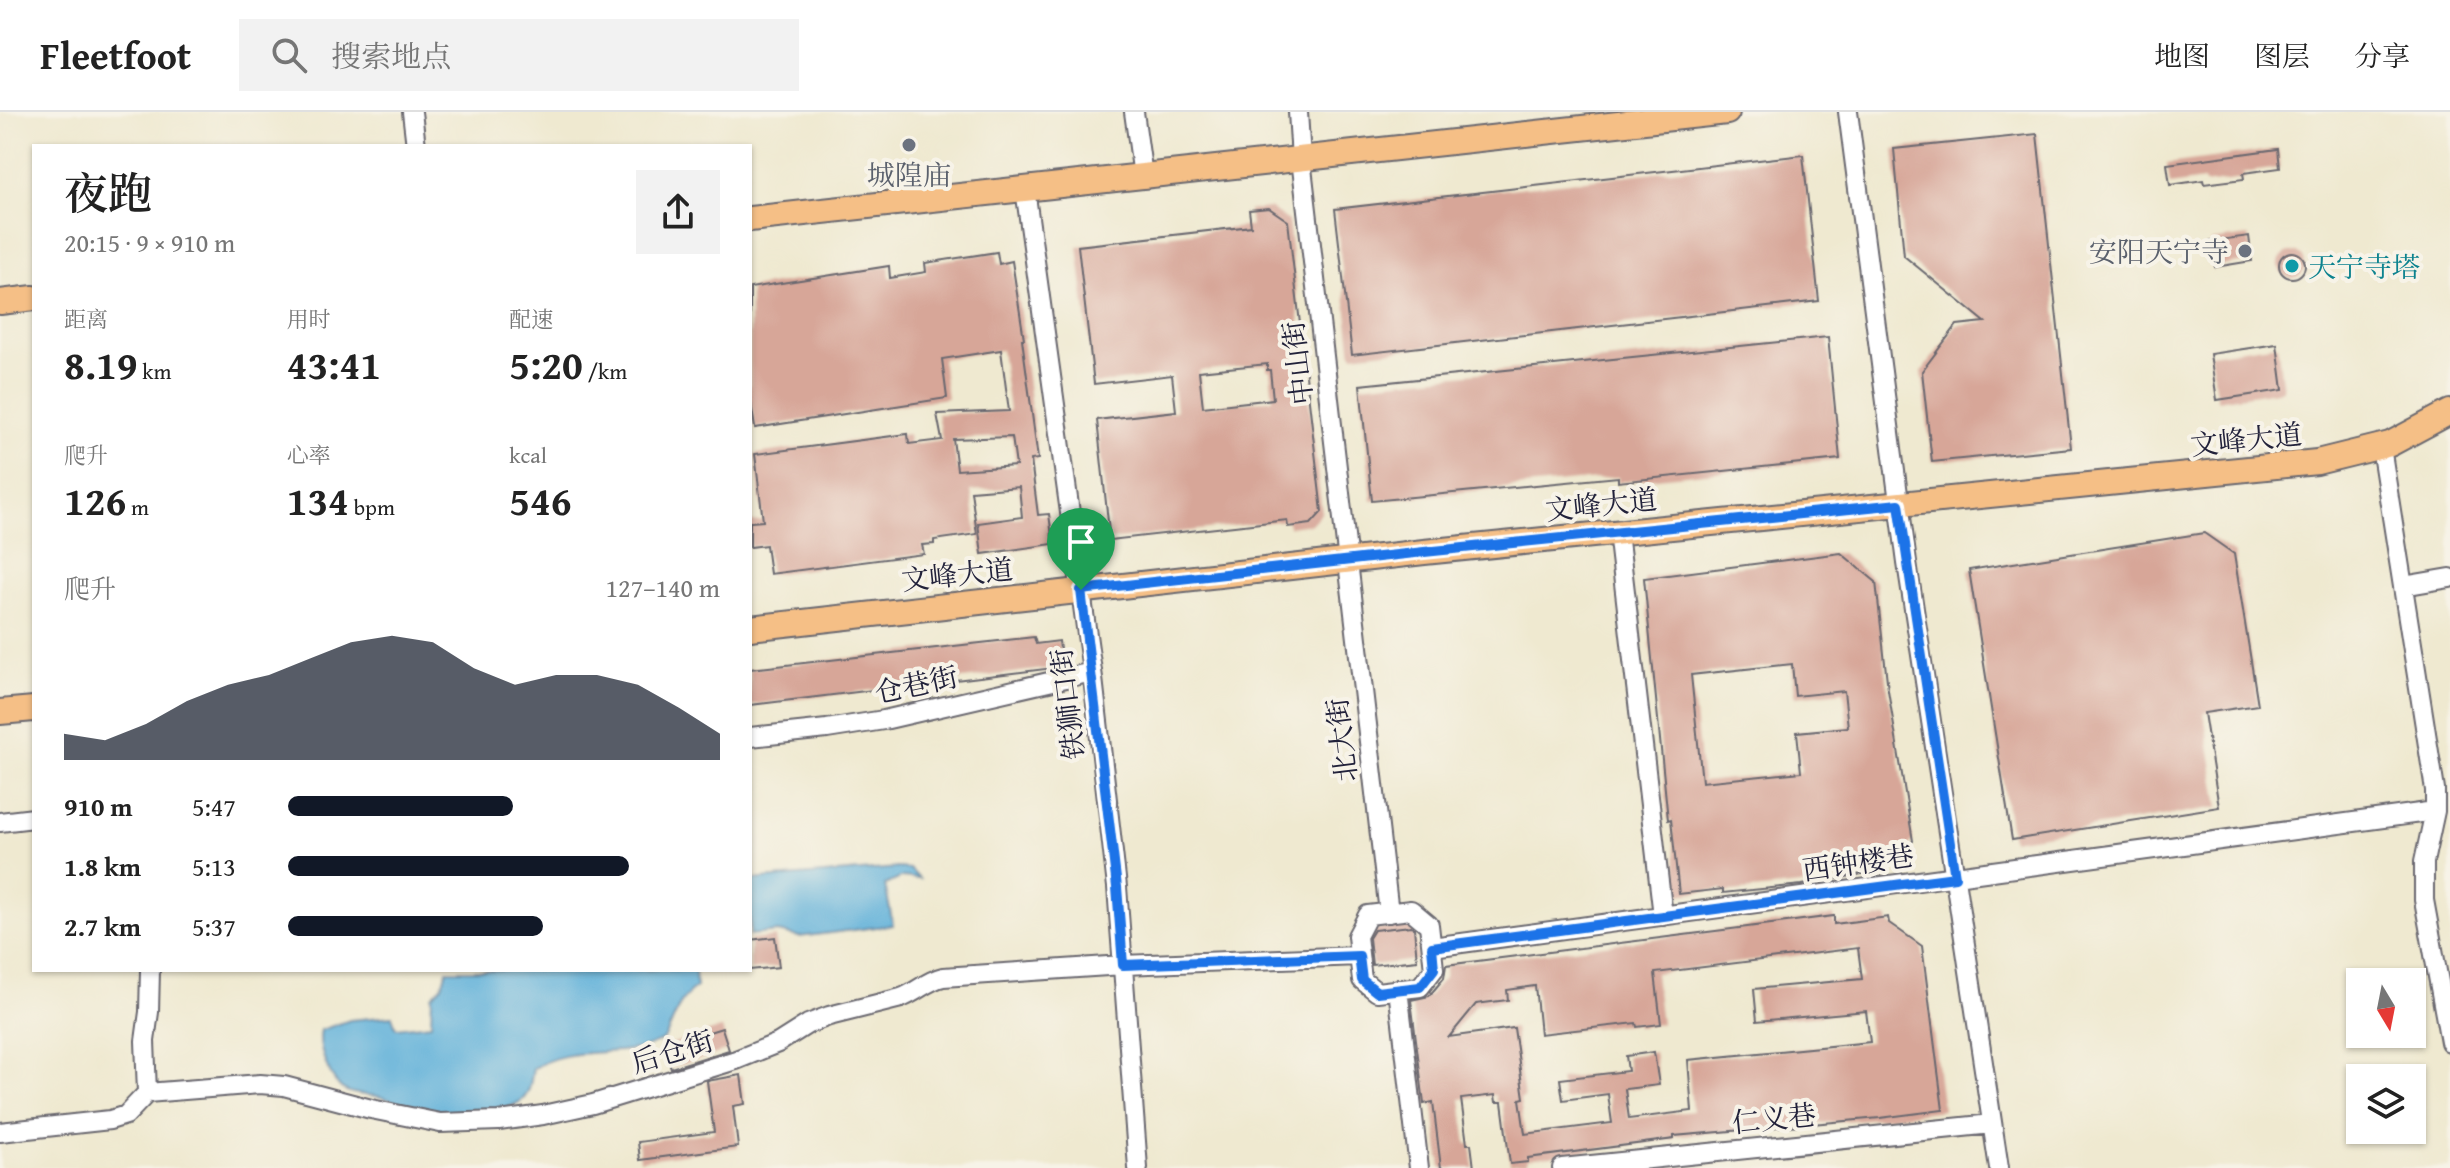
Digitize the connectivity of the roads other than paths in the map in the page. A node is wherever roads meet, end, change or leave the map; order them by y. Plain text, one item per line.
1 (412, 112) edge
2 (1134, 112) edge
3 (1298, 112) edge
4 (1727, 112) edge
5 (1848, 112) edge
6 (416, 144) edge
7 (1301, 159) junction
8 (1143, 176) junction
9 (1025, 189) junction
10 (752, 219) edge
11 (32, 298) edge
12 (0, 302) edge
13 (2450, 412) edge
14 (2381, 447) junction
15 (1899, 504) junction
16 (1618, 532) junction
17 (1348, 560) junction
18 (2450, 578) edge
19 (2403, 586) junction
20 (1081, 590) junction
21 (752, 628) edge
22 (1092, 672) junction
23 (32, 709) edge
24 (0, 712) edge
25 (752, 737) edge
26 (2435, 811) junction
27 (32, 818) edge
28 (0, 822) edge
29 (1955, 877) junction
30 (1389, 913) junction
31 (1663, 916) junction
32 (1432, 947) junction
33 (1359, 956) junction
34 (1123, 965) junction
35 (150, 972) edge
36 (1398, 989) junction
37 (2450, 1042) edge
38 (147, 1093) junction
39 (1992, 1124) junction
40 (0, 1132) edge
41 (1138, 1168) edge
42 (1419, 1168) edge
43 (1562, 1168) edge
44 (1999, 1168) edge

1 - 6 street
2 - 8 street
3 - 7 street, 中山街
4 - 7 main road
5 - 15 street
7 - 8 main road
7 - 17 street, 中山街
8 - 9 main road
9 - 10 main road
9 - 20 street, 铁狮口街
11 - 12 main road
13 - 14 main road, 文峰大道
14 - 15 main road, 文峰大道
14 - 19 street
15 - 16 main road, 文峰大道
15 - 29 street
16 - 17 main road, 文峰大道
16 - 31 street
17 - 20 main road, 文峰大道
17 - 30 street, 北大街
18 - 19 street
19 - 26 street
20 - 21 main road, 文峰大道
20 - 22 street, 铁狮口街
22 - 25 street, 仓巷街
22 - 34 street, 铁狮口街
23 - 24 main road
26 - 29 street, 西钟楼巷
26 - 37 street
27 - 28 street
29 - 31 street, 西钟楼巷
29 - 39 street
30 - 32 street
30 - 33 street
31 - 32 street, 西钟楼巷
32 - 36 street
33 - 34 street, 后仓街
33 - 36 street
34 - 38 street, 后仓街
34 - 41 street, 铁狮口街
35 - 38 street
36 - 42 street
38 - 40 street
39 - 43 street, 仁义巷
39 - 44 street

